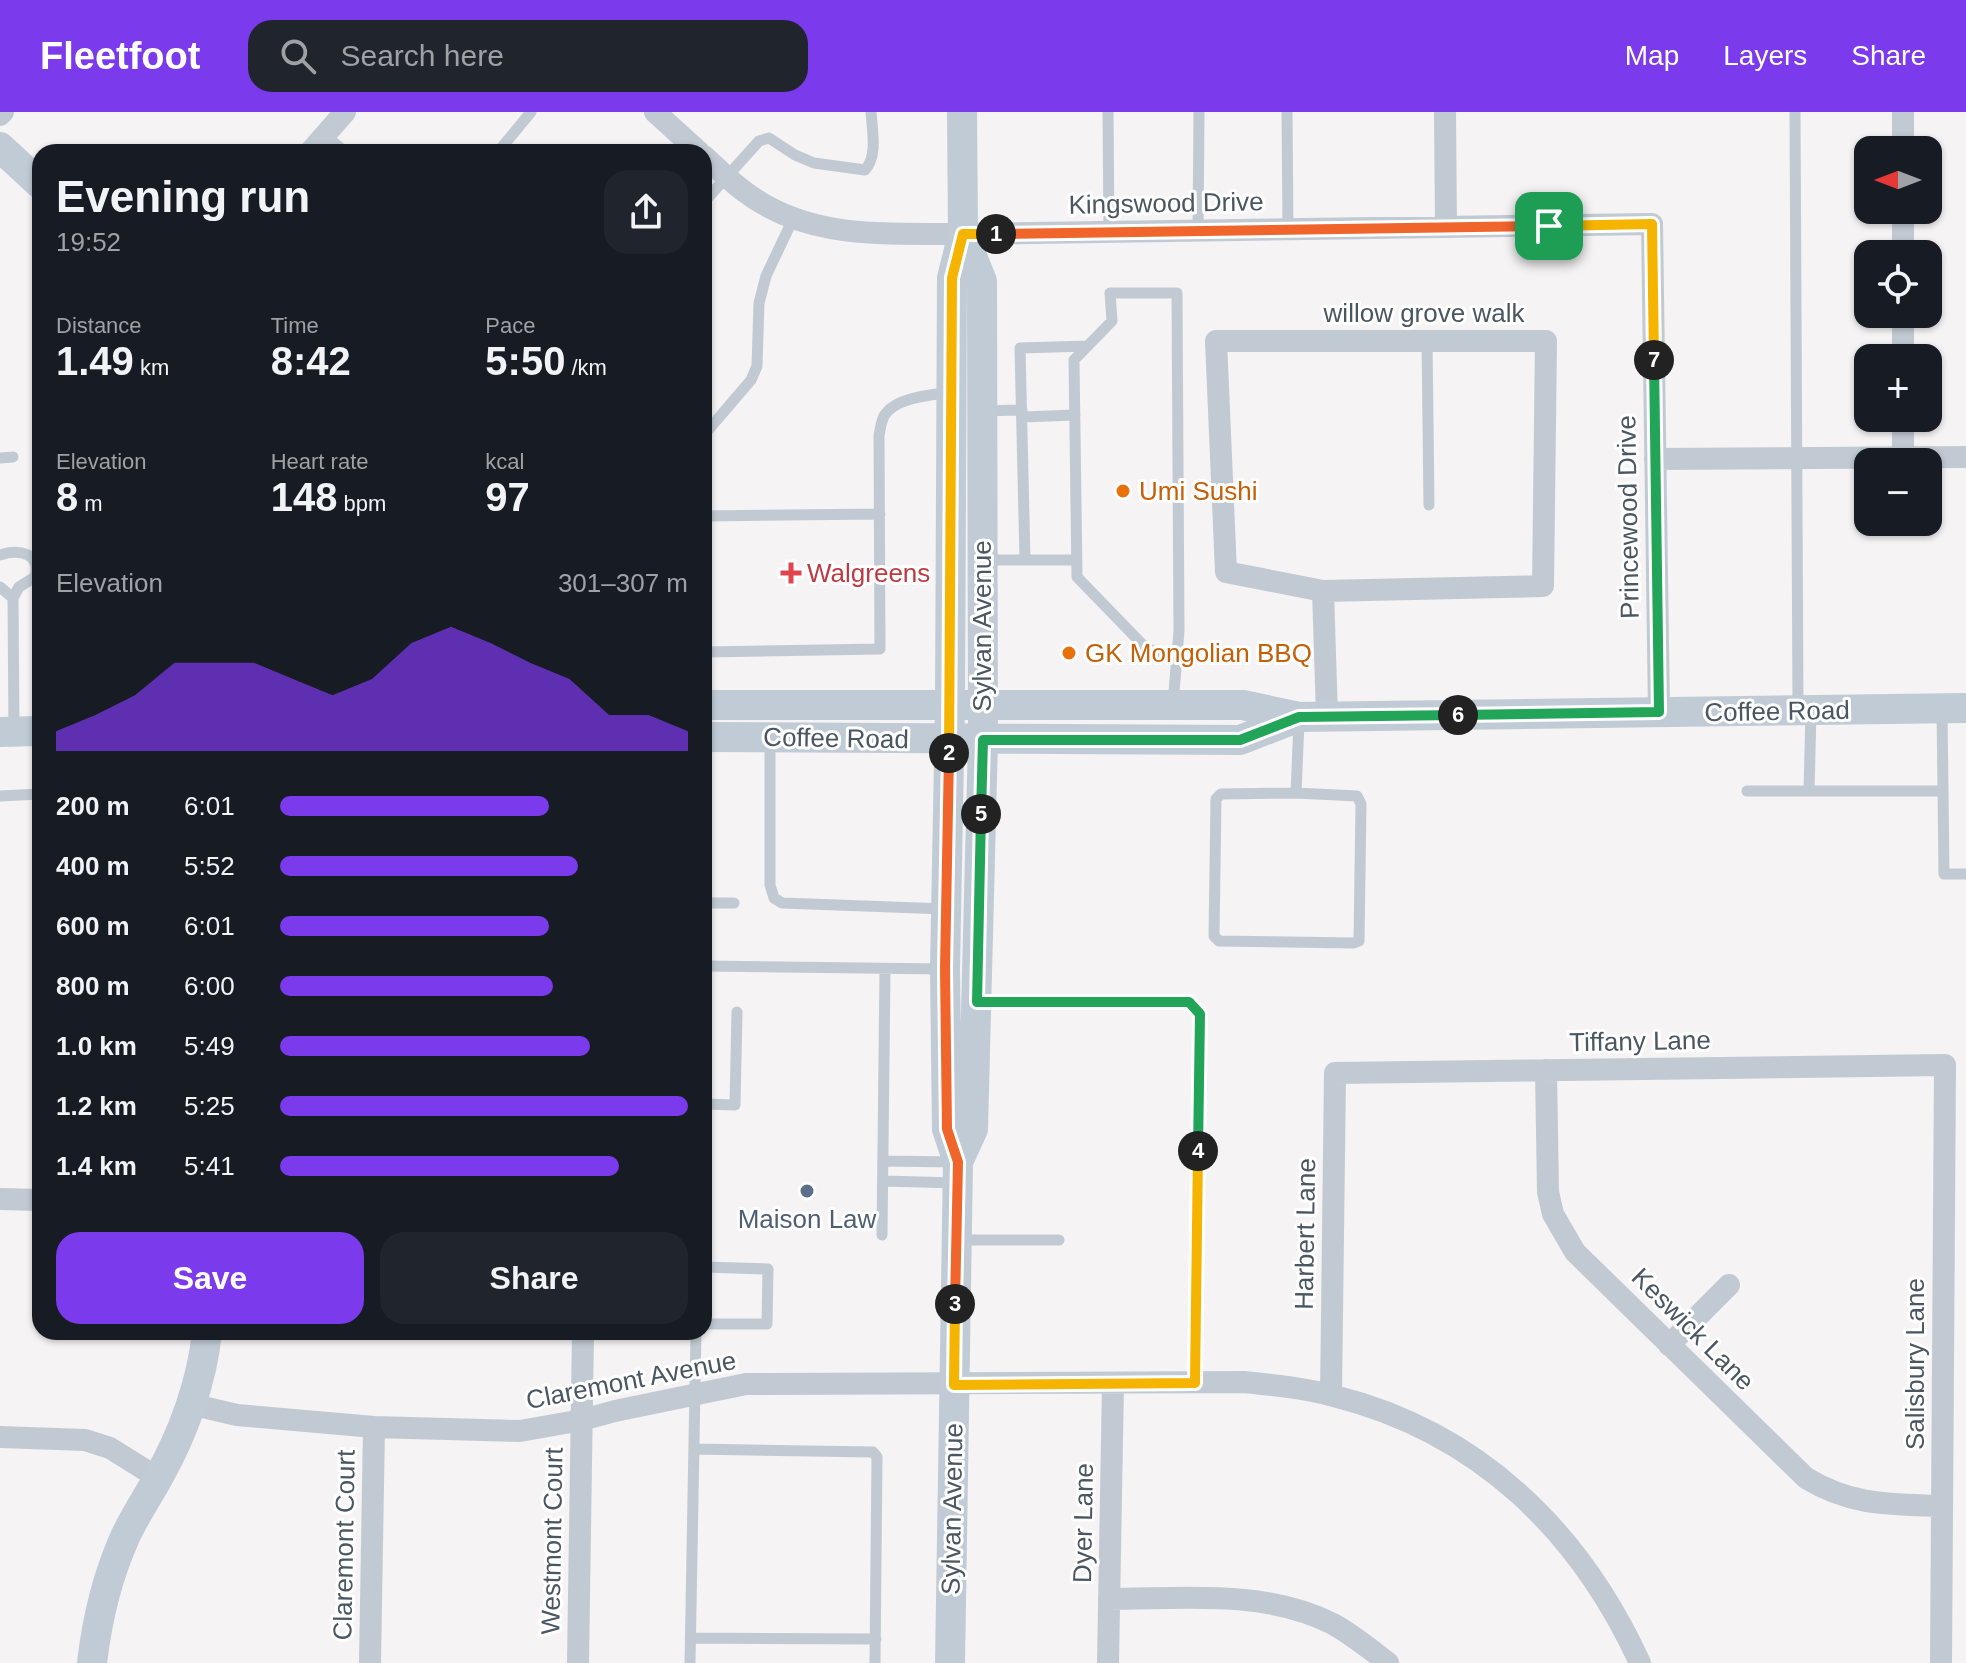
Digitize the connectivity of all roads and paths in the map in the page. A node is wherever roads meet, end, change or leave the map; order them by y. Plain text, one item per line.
1 (345, 112) edge
2 (531, 112) edge
3 (655, 112) edge
4 (871, 112) edge
5 (962, 112) edge
6 (1108, 112) edge
7 (1199, 112) edge
8 (1287, 112) edge
9 (1445, 112) edge
10 (1795, 112) edge
11 (1903, 112) edge
12 (325, 135) junction
13 (1903, 136) edge
14 (317, 144) edge
15 (336, 144) edge
16 (505, 144) edge
17 (690, 144) edge
18 (0, 147) edge
19 (712, 163) edge
20 (727, 176) junction
21 (32, 177) edge
22 (712, 193) edge
23 (793, 219) junction
24 (1652, 224) joint
25 (1446, 227) junction
26 (1288, 229) junction
27 (1198, 231) junction
28 (1109, 232) junction
29 (963, 234) junction
30 (1427, 341) junction
31 (1088, 346) junction
32 (952, 392) junction
33 (982, 411) junction
34 (1022, 413) junction
35 (1075, 415) junction
36 (712, 426) edge
37 (13, 457) dead end
38 (1796, 457) junction
39 (1854, 457) edge
40 (1942, 457) edge
41 (1966, 457) edge
42 (0, 458) edge
43 (1655, 459) junction
44 (1429, 505) dead end
45 (880, 514) junction
46 (712, 516) edge
47 (0, 555) edge
48 (32, 558) edge
49 (982, 560) junction
50 (1025, 560) junction
51 (1076, 560) junction
52 (32, 579) edge
53 (0, 587) edge
54 (1323, 591) junction
55 (13, 598) junction
56 (712, 652) edge
57 (1177, 661) junction
58 (712, 705) edge
59 (982, 705) junction
60 (1173, 705) junction
61 (950, 706) junction
62 (1954, 708) edge
63 (1804, 710) junction
64 (1659, 712) junction
65 (1313, 717) junction
66 (18, 731) edge
67 (712, 737) edge
68 (770, 737) junction
69 (950, 740) junction
70 (983, 740) junction
71 (1747, 791) dead end
72 (1809, 791) junction
73 (1943, 791) junction
74 (1296, 793) junction
75 (32, 794) edge
76 (0, 796) edge
77 (1966, 874) edge
78 (712, 903) edge
79 (734, 903) dead end
80 (946, 909) junction
81 (712, 966) edge
82 (885, 969) junction
83 (945, 969) junction
84 (977, 1002) junction
85 (737, 1012) dead end
86 (1945, 1065) joint
87 (1546, 1070) junction
88 (1335, 1073) joint
89 (712, 1104) edge
90 (883, 1161) junction
91 (957, 1173) junction
92 (883, 1181) junction
93 (0, 1199) edge
94 (32, 1200) edge
95 (882, 1235) dead end
96 (956, 1240) junction
97 (1059, 1240) dead end
98 (712, 1267) edge
99 (1729, 1285) dead end
100 (1955, 1287) edge
101 (712, 1324) edge
102 (206, 1340) edge
103 (583, 1340) edge
104 (696, 1340) edge
105 (1669, 1345) junction
106 (1195, 1383) junction
107 (1113, 1384) junction
108 (954, 1385) junction
109 (694, 1393) junction
110 (1331, 1395) junction
111 (190, 1404) junction
112 (582, 1420) junction
113 (374, 1427) junction
114 (0, 1437) edge
115 (694, 1449) junction
116 (158, 1478) junction
117 (1942, 1506) junction
118 (1109, 1599) junction
119 (691, 1638) junction
120 (876, 1639) junction
121 (92, 1663) edge
122 (370, 1663) edge
123 (578, 1663) edge
124 (690, 1663) edge
125 (875, 1663) edge
126 (950, 1663) edge
127 (1108, 1663) edge
128 (1388, 1663) edge
129 (1640, 1663) edge
130 (1941, 1663) edge

1 - 12 street
2 - 16 lane
3 - 17 street
4 - 20 lane
5 - 29 main road, Sylvan Avenue
6 - 28 lane
7 - 27 lane
8 - 26 lane
9 - 25 street
10 - 38 lane
11 - 13 street
12 - 14 street
12 - 15 lane
18 - 21 main road
19 - 20 street, Kingswood Drive
20 - 22 lane
20 - 23 street, Kingswood Drive
23 - 29 street, Kingswood Drive
23 - 36 lane
24 - 25 street, Kingswood Drive
24 - 43 street, Princewood Drive
25 - 26 street, Kingswood Drive
26 - 27 street, Kingswood Drive
27 - 28 street, Kingswood Drive
28 - 29 street, Kingswood Drive
29 - 32 main road, Sylvan Avenue
29 - 33 main road, Sylvan Avenue
30 - 44 lane
30 - 54 street, willow grove walk
30 - 54 street, willow grove walk
31 - 34 lane
31 - 35 lane
31 - 57 lane
32 - 45 lane
32 - 61 main road, Sylvan Avenue
33 - 34 lane
33 - 49 main road, Sylvan Avenue
34 - 35 lane
34 - 50 lane
35 - 51 lane
37 - 42 lane
38 - 39 street
38 - 43 street
38 - 63 lane
40 - 41 street
43 - 64 street, Princewood Drive
45 - 46 lane
45 - 56 lane
47 - 48 lane
49 - 50 lane
49 - 59 main road, Sylvan Avenue
50 - 51 lane
51 - 57 lane
52 - 55 lane
53 - 55 lane
54 - 65 street
55 - 66 lane
57 - 60 lane
58 - 61 main road, Coffee Road
59 - 60 main road, Coffee Road
59 - 61 main road, Coffee Road
59 - 70 main road, Sylvan Avenue
60 - 65 main road, Coffee Road
61 - 69 main road, Sylvan Avenue
62 - 63 main road, Coffee Road
62 - 73 lane
63 - 64 main road, Coffee Road
63 - 72 lane
64 - 65 main road, Coffee Road
65 - 70 main road, Coffee Road
65 - 74 lane
67 - 68 main road, Coffee Road
68 - 69 main road, Coffee Road
68 - 80 lane
69 - 70 main road, Coffee Road
69 - 80 main road, Sylvan Avenue
70 - 84 main road, Sylvan Avenue
71 - 72 lane
72 - 73 lane
73 - 77 lane
74 - 74 lane
75 - 76 lane
78 - 79 lane
80 - 83 main road, Sylvan Avenue
81 - 82 lane
82 - 83 lane
82 - 90 lane
83 - 91 main road, Sylvan Avenue
84 - 91 main road, Sylvan Avenue
84 - 106 lane
85 - 89 lane
86 - 87 street, Tiffany Lane
86 - 100 street, Salisbury Lane
87 - 88 street, Tiffany Lane
87 - 105 street, Keswick Lane
88 - 110 street, Harbert Lane
90 - 91 lane
90 - 92 lane
91 - 92 lane
91 - 96 main road, Sylvan Avenue
92 - 95 lane
93 - 94 street
96 - 97 lane
96 - 108 main road, Sylvan Avenue
98 - 101 lane
99 - 105 street
100 - 117 street, Salisbury Lane
102 - 111 main road
103 - 112 street, Westmont Court
104 - 109 lane
105 - 117 street, Keswick Lane
106 - 107 street, Claremont Avenue
106 - 110 street, Claremont Avenue
107 - 108 street, Claremont Avenue
107 - 118 street, Dyer Lane
108 - 109 street, Claremont Avenue
108 - 126 main road, Sylvan Avenue
109 - 112 street, Claremont Avenue
109 - 115 lane
110 - 129 street, Claremont Avenue
111 - 113 street, Claremont Avenue
111 - 116 main road
112 - 113 street, Claremont Avenue
112 - 123 street, Westmont Court
113 - 122 street, Claremont Court
114 - 116 street
115 - 119 lane
115 - 120 lane
116 - 121 main road
117 - 130 street, Salisbury Lane
118 - 127 street, Dyer Lane
118 - 128 street
119 - 120 lane
119 - 124 lane
120 - 125 lane

